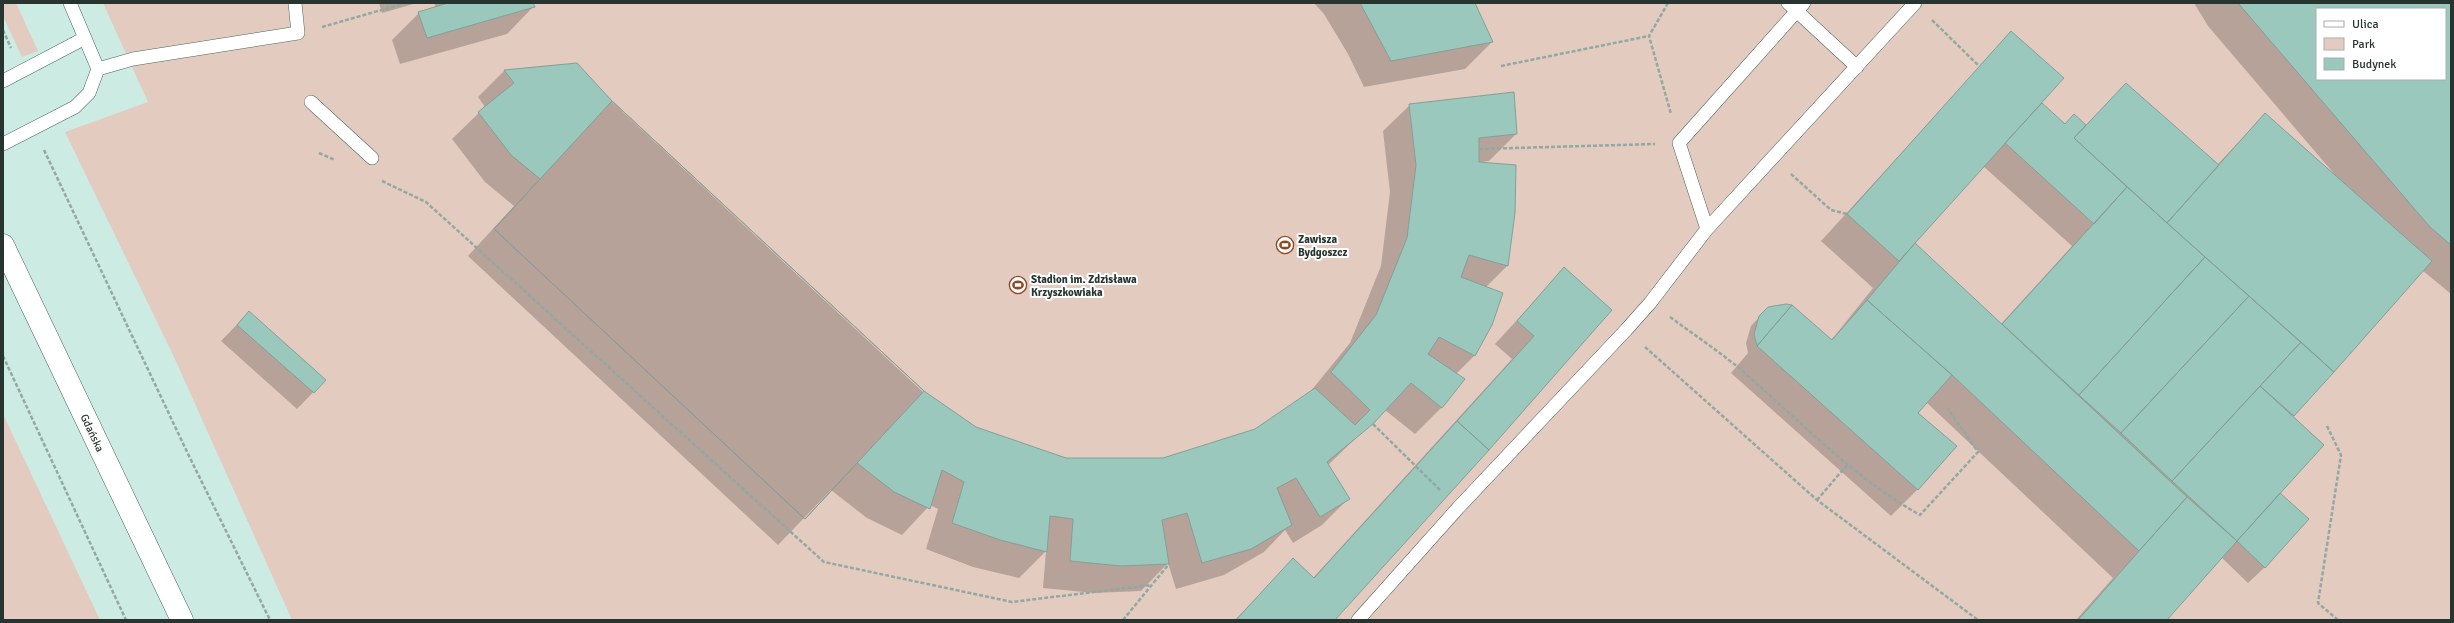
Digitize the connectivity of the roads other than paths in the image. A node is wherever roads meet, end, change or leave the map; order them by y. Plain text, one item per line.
1 (70, 3) edge
2 (295, 3) edge
3 (1915, 3) edge
4 (1796, 6) edge
5 (86, 38) junction
6 (1857, 67) junction
7 (98, 69) junction
8 (3, 81) edge
9 (311, 102) dead end
10 (3, 144) edge
11 (372, 158) dead end
12 (1707, 228) junction
13 (3, 245) edge
14 (182, 620) edge
15 (1358, 620) edge

1 - 5 lane
2 - 7 lane
3 - 6 lane
4 - 6 lane
4 - 12 lane
5 - 7 lane
5 - 8 lane
6 - 12 lane
7 - 10 lane
9 - 11 lane
12 - 15 lane
13 - 14 main road, Gdańska

